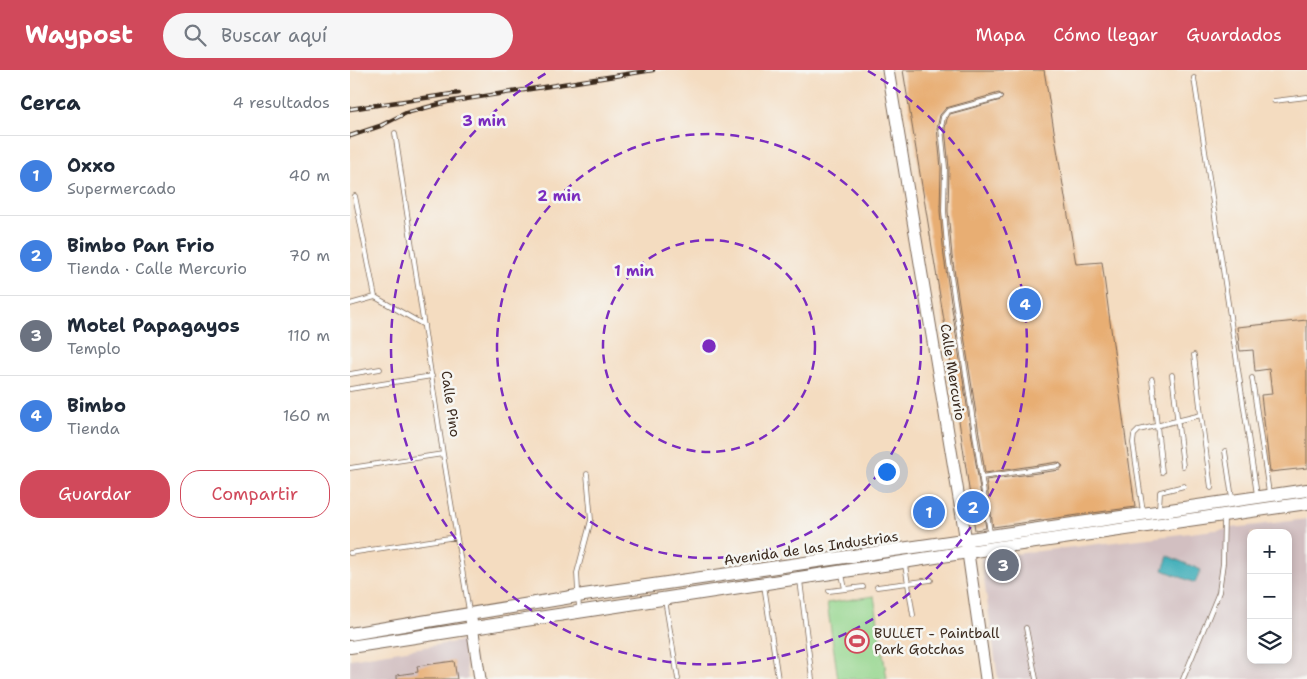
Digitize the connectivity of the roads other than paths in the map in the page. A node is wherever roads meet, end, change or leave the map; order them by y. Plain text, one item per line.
1 (888, 70) edge
2 (1194, 78) dead end
3 (1000, 97) dead end
4 (1307, 97) edge
5 (1274, 102) dead end
6 (395, 133) dead end
7 (355, 196) dead end
8 (375, 298) junction
9 (350, 304) edge
10 (424, 325) junction
11 (1194, 355) dead end
12 (380, 369) dead end
13 (350, 374) edge
14 (432, 376) junction
15 (1172, 376) dead end
16 (1252, 378) dead end
17 (1152, 379) dead end
18 (350, 389) edge
19 (1201, 415) junction
20 (1177, 421) junction
21 (1157, 426) junction
22 (1225, 451) dead end
23 (443, 454) junction
24 (1059, 466) dead end
25 (1183, 466) dead end
26 (350, 468) edge
27 (1162, 472) dead end
28 (587, 474) dead end
29 (981, 477) junction
30 (1184, 486) dead end
31 (1211, 488) dead end
32 (1307, 490) edge
33 (1264, 496) junction
34 (1237, 500) junction
35 (1307, 503) edge
36 (1159, 512) junction
37 (1244, 513) junction
38 (1143, 514) junction
39 (1224, 516) junction
40 (456, 537) junction
41 (991, 538) junction
42 (1006, 541) junction
43 (967, 547) junction
44 (350, 553) edge
45 (904, 562) junction
46 (797, 565) junction
47 (762, 570) junction
48 (841, 572) junction
49 (799, 578) junction
50 (930, 580) dead end
51 (907, 583) junction
52 (764, 584) junction
53 (646, 587) junction
54 (863, 587) dead end
55 (877, 588) dead end
56 (845, 589) junction
57 (830, 592) dead end
58 (577, 596) junction
59 (665, 599) junction
60 (647, 601) junction
61 (580, 612) junction
62 (913, 615) dead end
63 (471, 622) junction
64 (1026, 628) dead end
65 (350, 634) edge
66 (350, 646) edge
67 (480, 679) edge
68 (678, 679) edge
69 (778, 679) edge
70 (812, 679) edge
71 (986, 679) edge
72 (1036, 679) edge
73 (1183, 679) edge

1 - 43 main road, Calle Mercurio
2 - 33 lane
3 - 29 lane
4 - 5 lane
6 - 10 lane, Calle Pino
7 - 8 lane
8 - 9 lane
8 - 10 lane
10 - 14 lane, Calle Pino
11 - 19 lane
12 - 13 lane
14 - 18 lane
14 - 23 lane, Calle Pino
15 - 20 lane
16 - 33 lane
17 - 21 lane
19 - 20 lane
19 - 31 lane
20 - 21 lane
20 - 25 lane
21 - 27 lane
21 - 38 lane
22 - 34 lane
23 - 26 lane
23 - 40 lane, Calle Pino
24 - 29 lane
28 - 58 lane
29 - 41 lane
30 - 36 lane
32 - 33 main road, Avenida de las Industrias
33 - 34 main road, Avenida de las Industrias
34 - 36 main road, Avenida de las Industrias
34 - 37 main road
35 - 37 main road, Avenida de las Industrias
36 - 38 main road, Avenida de las Industrias
37 - 39 main road, Avenida de las Industrias
38 - 42 main road, Avenida de las Industrias
39 - 42 main road, Avenida de las Industrias
39 - 73 lane
40 - 44 lane
40 - 63 lane, Calle Pino
41 - 42 main road, Avenida de las Industrias
41 - 43 main road, Avenida de las Industrias
42 - 43 main road, Avenida de las Industrias
43 - 45 main road, Avenida de las Industrias
43 - 46 main road, Avenida de las Industrias
43 - 71 main road, Calle Mercurio
45 - 48 main road, Avenida de las Industrias
45 - 51 lane
46 - 47 main road, Avenida de las Industrias
46 - 49 lane
47 - 52 lane
47 - 53 main road, Avenida de las Industrias
48 - 49 main road, Avenida de las Industrias
48 - 56 lane
49 - 52 main road, Avenida de las Industrias
49 - 70 lane
50 - 51 lane
51 - 55 lane
51 - 62 lane
52 - 59 main road, Avenida de las Industrias
52 - 69 lane
53 - 58 main road, Avenida de las Industrias
53 - 60 main road
54 - 56 lane
56 - 57 lane
58 - 61 lane
58 - 63 main road, Avenida de las Industrias
59 - 60 main road, Avenida de las Industrias
59 - 68 lane
60 - 61 main road, Avenida de las Industrias
61 - 63 main road, Avenida de las Industrias
63 - 65 main road, Avenida de las Industrias
63 - 66 main road, Avenida de las Industrias
63 - 67 main road, Calle Pino
64 - 72 lane

